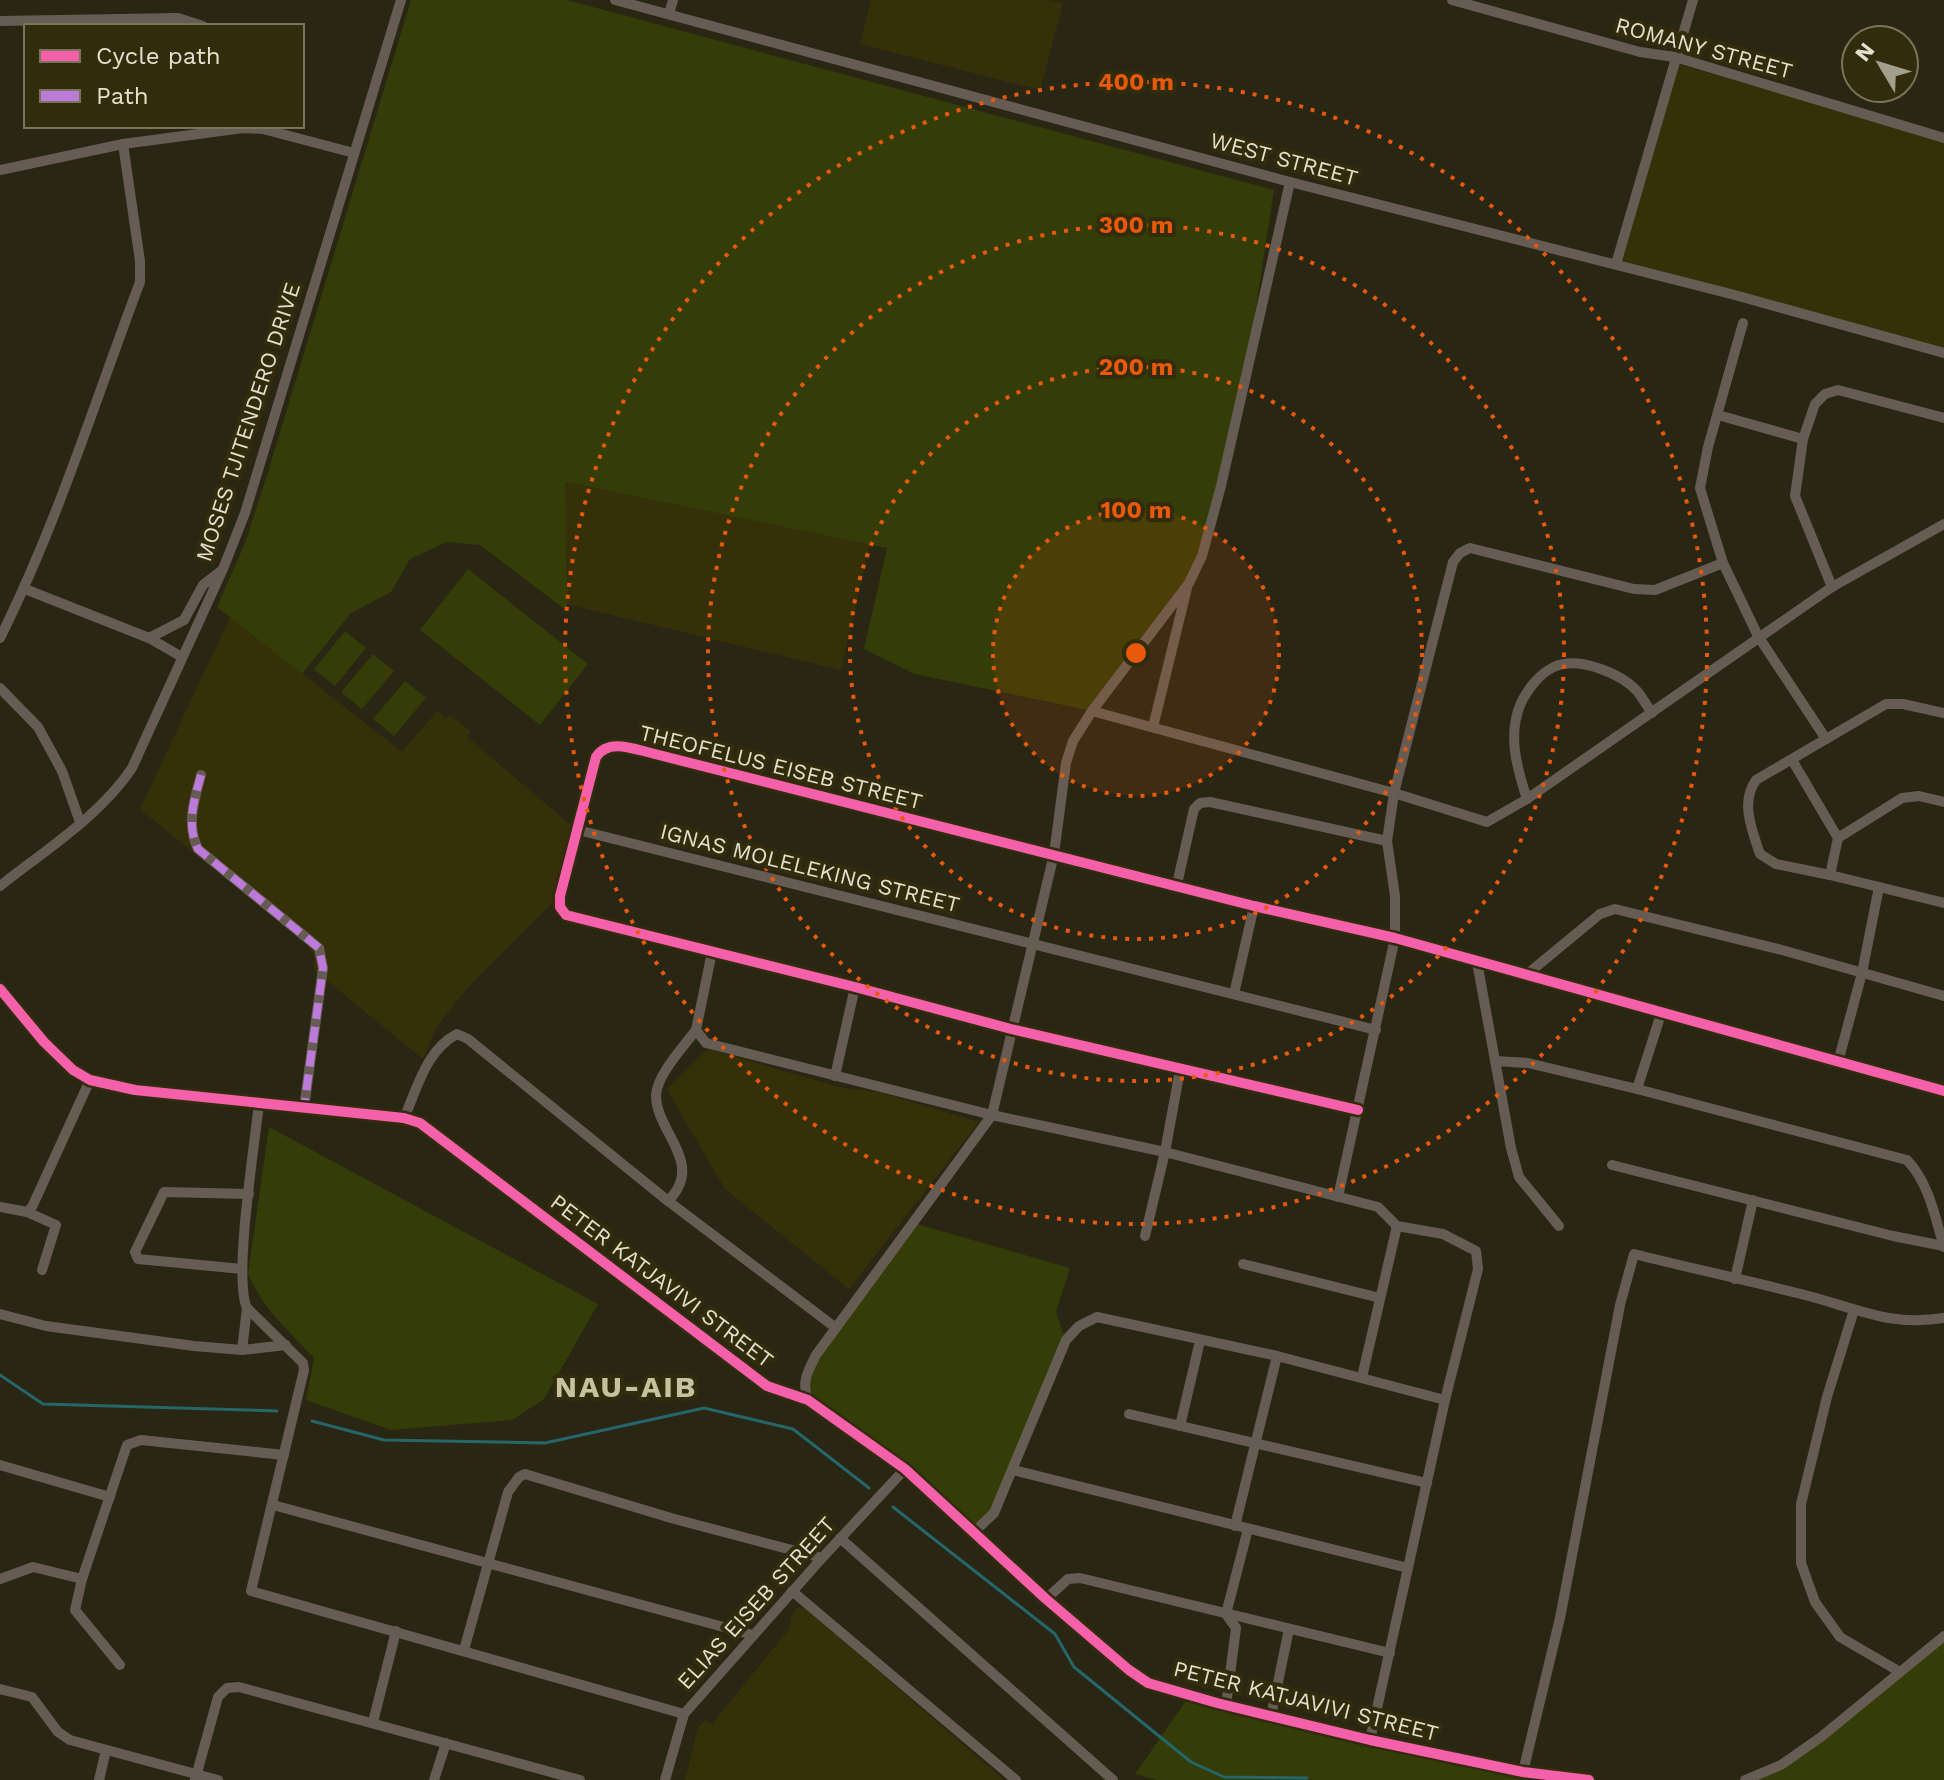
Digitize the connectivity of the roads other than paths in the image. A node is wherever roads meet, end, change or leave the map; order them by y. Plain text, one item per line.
1 (401, 0) edge
2 (615, 0) edge
3 (673, 0) edge
4 (1452, 0) edge
5 (1693, 0) edge
6 (669, 14) junction
7 (0, 21) edge
8 (197, 24) edge
9 (1675, 57) junction
10 (219, 128) edge
11 (1944, 138) edge
12 (123, 144) junction
13 (354, 153) junction
14 (0, 170) edge
15 (1290, 182) junction
16 (1616, 264) junction
17 (1743, 323) dead end
18 (1944, 353) edge
19 (1718, 415) junction
20 (1944, 418) edge
21 (1803, 439) junction
22 (1944, 524) edge
23 (1723, 563) junction
24 (223, 569) junction
25 (1189, 583) junction
26 (1832, 587) junction
27 (25, 589) junction
28 (1758, 636) junction
29 (0, 638) edge
30 (149, 638) junction
31 (182, 657) junction
32 (0, 688) edge
33 (1092, 711) junction
34 (1652, 713) junction
35 (1944, 713) edge
36 (1153, 727) junction
37 (1826, 739) junction
38 (1792, 760) junction
39 (201, 775) dead end
40 (1394, 793) junction
41 (1527, 799) junction
42 (1944, 802) edge
43 (80, 822) junction
44 (578, 830) junction
45 (1838, 838) junction
46 (1387, 841) junction
47 (1054, 854) junction
48 (1830, 875) junction
49 (1177, 884) junction
50 (0, 886) edge
51 (1879, 887) junction
52 (1944, 903) edge
53 (1254, 906) junction
54 (1395, 938) junction
55 (1032, 945) junction
56 (712, 952) junction
57 (1477, 962) junction
58 (1862, 973) junction
59 (1525, 976) junction
60 (855, 987) junction
61 (0, 989) edge
62 (1234, 994) junction
63 (1944, 996) edge
64 (1661, 1014) junction
65 (1011, 1029) junction
66 (696, 1030) junction
67 (1376, 1030) junction
68 (1495, 1061) junction
69 (1838, 1062) junction
70 (1180, 1070) junction
71 (835, 1076) junction
72 (90, 1080) junction
73 (1637, 1089) junction
74 (1944, 1091) edge
75 (259, 1103) junction
76 (304, 1108) junction
77 (1358, 1110) junction
78 (992, 1115) junction
79 (404, 1118) junction
80 (1165, 1152) junction
81 (1612, 1165) dead end
82 (249, 1194) junction
83 (1338, 1197) junction
84 (1753, 1200) junction
85 (668, 1201) junction
86 (0, 1207) edge
87 (27, 1212) junction
88 (1397, 1226) junction
89 (1559, 1226) dead end
90 (1145, 1236) dead end
91 (1944, 1247) edge
92 (1243, 1264) dead end
93 (242, 1269) junction
94 (42, 1270) dead end
95 (1735, 1279) junction
96 (1380, 1298) junction
97 (247, 1308) junction
98 (1854, 1310) junction
99 (0, 1314) edge
100 (1944, 1318) edge
101 (836, 1328) junction
102 (1200, 1341) junction
103 (286, 1345) junction
104 (242, 1350) junction
105 (1277, 1356) junction
106 (1362, 1377) junction
107 (808, 1400) junction
108 (1445, 1400) junction
109 (1129, 1414) dead end
110 (1180, 1426) junction
111 (1256, 1443) junction
112 (284, 1455) junction
113 (0, 1465) edge
114 (905, 1469) junction
115 (1013, 1470) junction
116 (1427, 1483) junction
117 (110, 1497) junction
118 (273, 1505) junction
119 (1235, 1526) junction
120 (1248, 1529) junction
121 (975, 1531) junction
122 (840, 1538) junction
123 (822, 1558) junction
124 (488, 1562) junction
125 (1408, 1568) junction
126 (0, 1579) edge
127 (82, 1579) junction
128 (792, 1591) junction
129 (1046, 1599) junction
130 (1226, 1614) junction
131 (1289, 1629) junction
132 (396, 1631) junction
133 (753, 1635) junction
134 (1944, 1636) edge
135 (464, 1650) junction
136 (1390, 1653) junction
137 (120, 1665) dead end
138 (1900, 1672) junction
139 (0, 1689) edge
140 (1226, 1705) junction
141 (684, 1714) junction
142 (1271, 1716) junction
143 (373, 1722) junction
144 (1370, 1740) junction
145 (446, 1743) junction
146 (106, 1750) junction
147 (1523, 1772) junction
148 (196, 1777) edge
149 (99, 1780) edge
150 (218, 1780) edge
151 (434, 1780) edge
152 (580, 1780) edge
153 (665, 1780) edge
154 (1016, 1780) edge
155 (1113, 1780) edge
156 (1589, 1780) edge
157 (1745, 1780) edge

1 - 13 street, MOSES TJITENDERO DRIVE
2 - 6 street, WEST STREET
3 - 6 street
4 - 9 street, ROMANY STREET
5 - 9 street
6 - 15 street, WEST STREET
7 - 8 street
9 - 11 street, ROMANY STREET
9 - 16 street
10 - 12 street
10 - 13 street
12 - 14 street
12 - 27 street
13 - 24 street, MOSES TJITENDERO DRIVE
15 - 16 street, WEST STREET
15 - 25 street
16 - 18 street, WEST STREET
17 - 19 street
19 - 21 street
19 - 23 street
20 - 21 street
21 - 26 street
22 - 26 street
23 - 28 street
23 - 40 street
24 - 30 street
24 - 31 street, MOSES TJITENDERO DRIVE
25 - 33 street
25 - 36 street
26 - 28 street
27 - 29 street
27 - 30 street
28 - 34 street
28 - 37 street
30 - 31 street
31 - 43 street, MOSES TJITENDERO DRIVE
32 - 43 street
33 - 36 street
33 - 47 street
34 - 41 street
34 - 41 street
35 - 37 street
36 - 40 street
37 - 38 street
38 - 45 street
38 - 48 street
39 - 76 street
40 - 41 street
40 - 46 street
42 - 45 street
43 - 50 street, MOSES TJITENDERO DRIVE
44 - 47 street, THEOFELUS EISEB STREET
44 - 55 street, IGNAS MOLELEKING STREET
44 - 56 street, THEOFELUS EISEB STREET
45 - 48 street
46 - 49 street
46 - 54 street
47 - 49 street
47 - 55 street
48 - 51 street
49 - 53 street
51 - 52 street
51 - 58 street
53 - 54 street
53 - 62 street
54 - 57 street
54 - 67 street
55 - 62 street, IGNAS MOLELEKING STREET
55 - 65 street
56 - 60 street, THEOFELUS EISEB STREET
56 - 66 street
57 - 59 street
57 - 68 street
58 - 59 street
58 - 63 street
58 - 69 street
59 - 64 street
60 - 65 street, THEOFELUS EISEB STREET
60 - 71 street
61 - 72 street, PETER KATJAVIVI STREET
62 - 67 street, IGNAS MOLELEKING STREET
64 - 69 street
64 - 73 street
65 - 70 street, THEOFELUS EISEB STREET
65 - 78 street
66 - 71 street
66 - 85 street
67 - 77 street
68 - 73 street
68 - 89 street
69 - 74 street
70 - 77 street, THEOFELUS EISEB STREET
70 - 80 street
71 - 78 street
72 - 75 street, PETER KATJAVIVI STREET
72 - 87 street
73 - 91 street
75 - 76 street, PETER KATJAVIVI STREET
75 - 82 street
76 - 79 street, PETER KATJAVIVI STREET
77 - 83 street
78 - 80 street
78 - 101 street
79 - 85 street
79 - 107 street, PETER KATJAVIVI STREET
80 - 83 street
80 - 90 street
81 - 84 street
82 - 93 street
82 - 93 street
83 - 88 street
84 - 91 street
84 - 95 street
85 - 101 street
86 - 87 street
87 - 94 street
88 - 96 street
88 - 108 street
92 - 96 street
93 - 97 street
95 - 98 street
95 - 147 street
96 - 106 street
97 - 103 street
97 - 104 street
98 - 100 street
98 - 138 street
99 - 104 street
101 - 107 street
102 - 105 street
102 - 110 street
102 - 115 street
103 - 104 street
103 - 112 street
105 - 106 street
105 - 111 street
106 - 108 street
107 - 114 street, PETER KATJAVIVI STREET
108 - 116 street
109 - 110 street
110 - 111 street
111 - 116 street
111 - 119 street
112 - 117 street
112 - 118 street
113 - 117 street
114 - 121 street, PETER KATJAVIVI STREET
114 - 122 street, ELIAS EISEB STREET
115 - 119 street
115 - 121 street
116 - 125 street
117 - 127 street
118 - 124 street
118 - 132 street
119 - 120 street
120 - 125 street
120 - 130 street
121 - 129 street, PETER KATJAVIVI STREET
122 - 123 street, ELIAS EISEB STREET
122 - 155 street
123 - 124 street
123 - 128 street, ELIAS EISEB STREET
124 - 133 street
124 - 135 street
125 - 136 street
126 - 127 street
127 - 137 street
128 - 133 street, ELIAS EISEB STREET
128 - 154 street
129 - 130 street
129 - 140 street, PETER KATJAVIVI STREET
130 - 131 street
130 - 140 street
131 - 136 street
131 - 142 street
132 - 135 street
132 - 143 street
133 - 141 street, ELIAS EISEB STREET
134 - 138 street
135 - 141 street
136 - 144 street
138 - 157 street
139 - 146 street
140 - 142 street, PETER KATJAVIVI STREET
141 - 153 street, ELIAS EISEB STREET
142 - 144 street, PETER KATJAVIVI STREET
143 - 145 street
143 - 148 street
144 - 147 street, PETER KATJAVIVI STREET
145 - 151 street
145 - 152 street
146 - 148 street
146 - 149 street
147 - 156 street, PETER KATJAVIVI STREET
148 - 150 street

